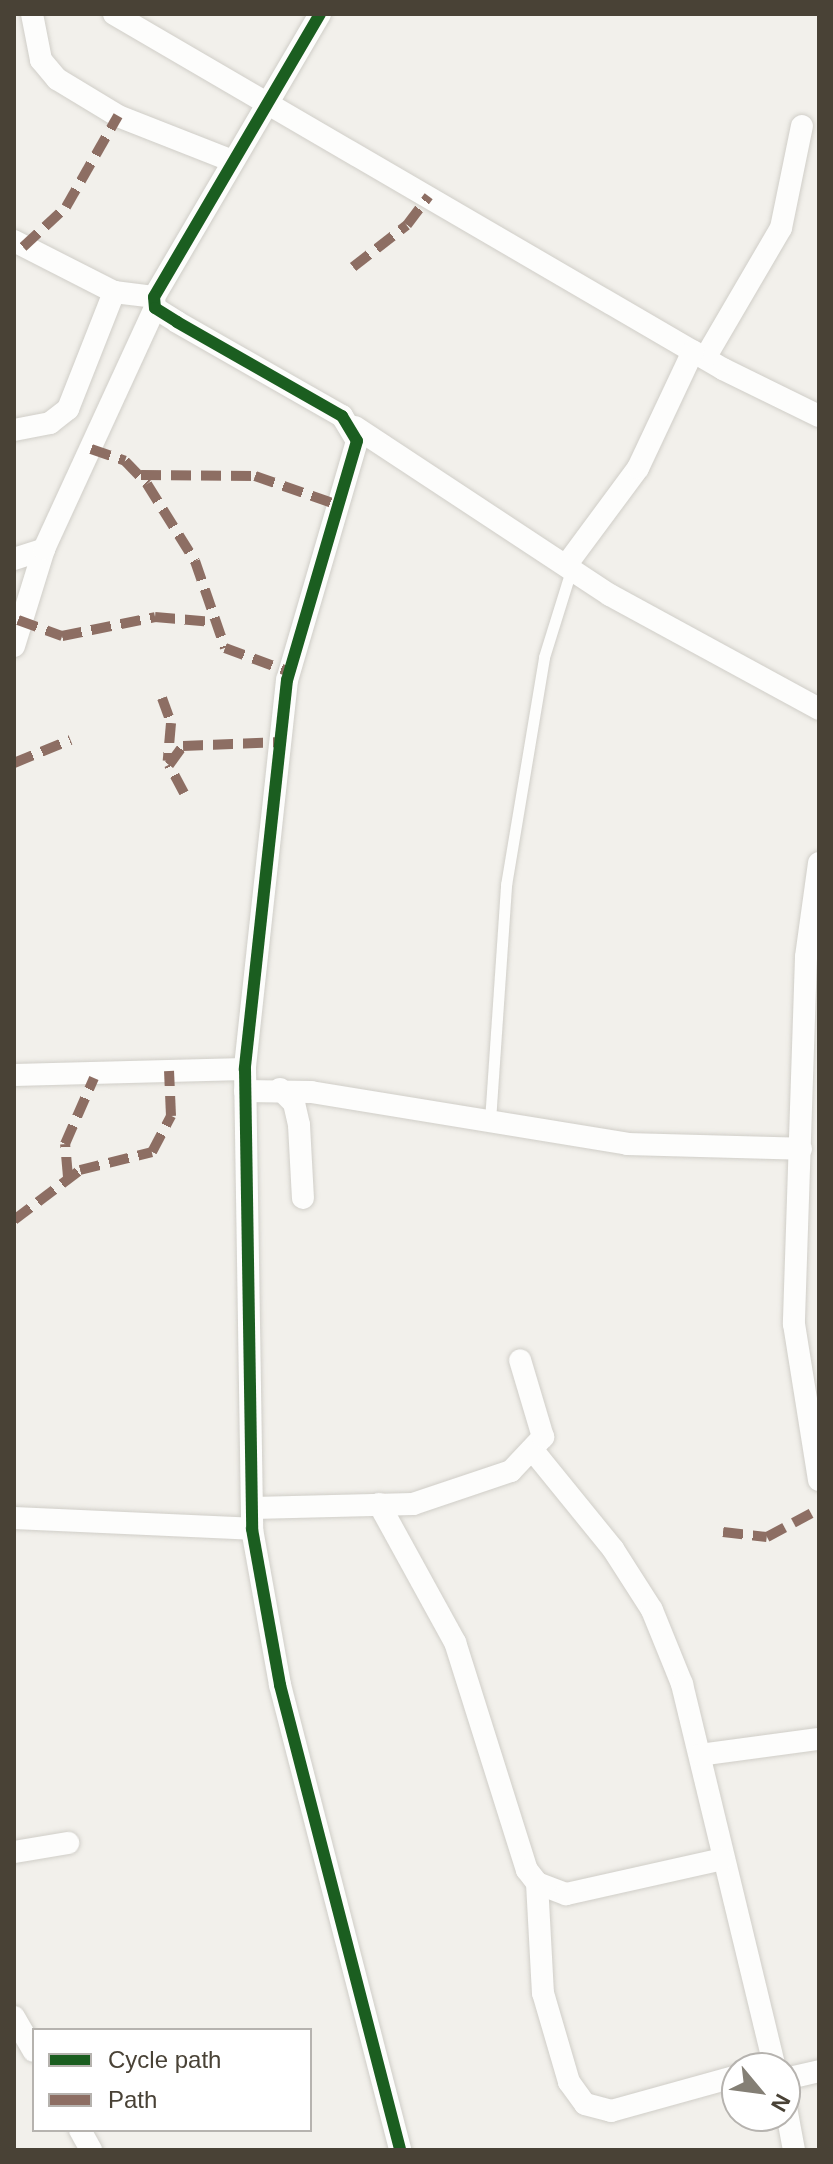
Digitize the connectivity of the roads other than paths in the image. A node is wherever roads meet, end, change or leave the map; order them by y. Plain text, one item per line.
1 (32, 14) edge
2 (114, 14) edge
3 (320, 14) edge
4 (268, 99) junction
5 (802, 126) dead end
6 (232, 161) junction
7 (14, 241) edge
8 (114, 292) junction
9 (154, 302) junction
10 (699, 355) junction
11 (819, 416) edge
12 (355, 427) junction
13 (14, 430) edge
14 (44, 549) junction
15 (14, 559) edge
16 (570, 566) junction
17 (14, 646) edge
18 (819, 709) edge
19 (819, 863) edge
20 (812, 970) edge
21 (14, 1075) edge
22 (245, 1080) junction
23 (280, 1089) junction
24 (490, 1121) junction
25 (807, 1143) edge
26 (303, 1198) dead end
27 (520, 1360) dead end
28 (535, 1453) junction
29 (819, 1480) edge
30 (379, 1504) junction
31 (14, 1518) edge
32 (253, 1518) junction
33 (819, 1739) edge
34 (700, 1755) junction
35 (68, 1843) dead end
36 (14, 1852) edge
37 (722, 1859) junction
38 (537, 1883) junction
39 (14, 2017) edge
40 (32, 2048) edge
41 (770, 2052) edge
42 (721, 2080) edge
43 (81, 2132) edge
44 (91, 2150) edge
45 (400, 2150) edge

1 - 6 street
2 - 4 street
3 - 4 street
4 - 6 street
4 - 10 street
5 - 10 street
6 - 9 street
7 - 8 street
8 - 9 street
8 - 13 street
9 - 12 street
9 - 14 street
10 - 11 street
10 - 16 street
12 - 16 street
12 - 22 street
14 - 15 street
14 - 17 street
16 - 18 street
16 - 24 lane
19 - 20 street
20 - 25 street
21 - 22 street
22 - 23 street
22 - 32 street
23 - 24 street
23 - 26 street
24 - 25 street
25 - 29 street
27 - 28 street
28 - 30 street
28 - 34 street
30 - 32 street
30 - 38 street
31 - 32 street
32 - 45 street
33 - 34 street
34 - 37 street
35 - 36 street
37 - 38 street
37 - 41 street
38 - 42 street
39 - 40 street
43 - 44 street

